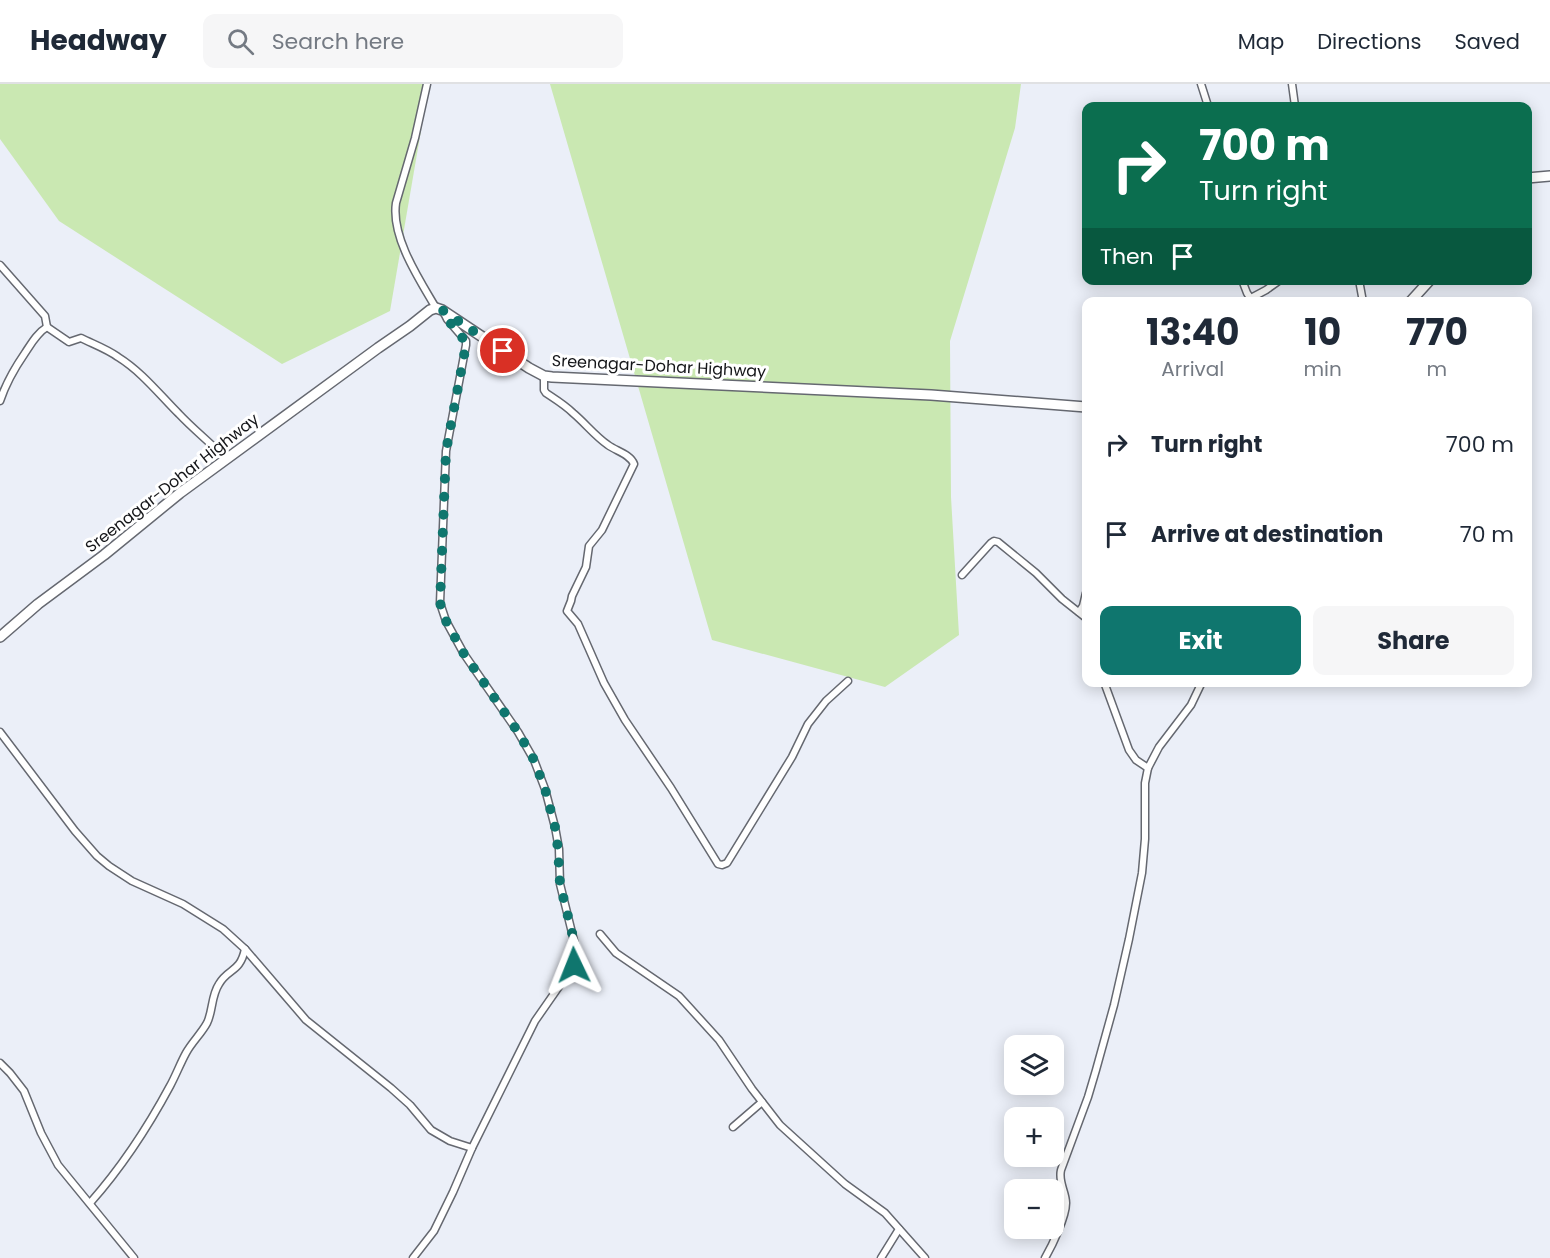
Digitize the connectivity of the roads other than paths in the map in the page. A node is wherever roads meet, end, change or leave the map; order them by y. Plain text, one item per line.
1 (427, 84) edge
2 (1202, 84) edge
3 (1292, 84) edge
4 (1207, 102) edge
5 (1294, 102) edge
6 (1550, 176) edge
7 (1532, 177) edge
8 (0, 265) edge
9 (1273, 285) edge
10 (1426, 285) edge
11 (1256, 297) edge
12 (1415, 297) edge
13 (439, 309) junction
14 (47, 327) junction
15 (544, 376) junction
16 (0, 401) edge
17 (1082, 407) edge
18 (226, 459) junction
19 (962, 575) dead end
20 (1082, 608) edge
21 (1079, 612) junction
22 (1082, 615) edge
23 (0, 637) edge
24 (848, 681) dead end
25 (1106, 687) edge
26 (1200, 687) edge
27 (0, 732) edge
28 (1148, 768) junction
29 (600, 934) dead end
30 (245, 949) junction
31 (0, 1063) edge
32 (762, 1102) junction
33 (733, 1127) dead end
34 (472, 1148) junction
35 (90, 1203) junction
36 (899, 1229) junction
37 (134, 1258) edge
38 (413, 1258) edge
39 (881, 1258) edge
40 (925, 1258) edge
41 (1045, 1258) edge

1 - 13 street
2 - 4 street
3 - 5 street
6 - 7 main road
8 - 14 street
9 - 11 street
10 - 12 main road
13 - 15 main road, Sreenagar-Dohar Highway
13 - 18 main road, Sreenagar-Dohar Highway
13 - 34 street
14 - 16 street
14 - 18 street
15 - 17 main road, Sreenagar-Dohar Highway
15 - 24 street
18 - 23 main road, Sreenagar-Dohar Highway
19 - 21 street
20 - 21 street
21 - 22 street
25 - 28 street
26 - 28 street
27 - 30 street
28 - 41 street
29 - 32 street
30 - 34 street
30 - 35 street
31 - 35 street
32 - 33 street
32 - 36 street
34 - 38 street
35 - 37 street
36 - 39 street
36 - 40 street

